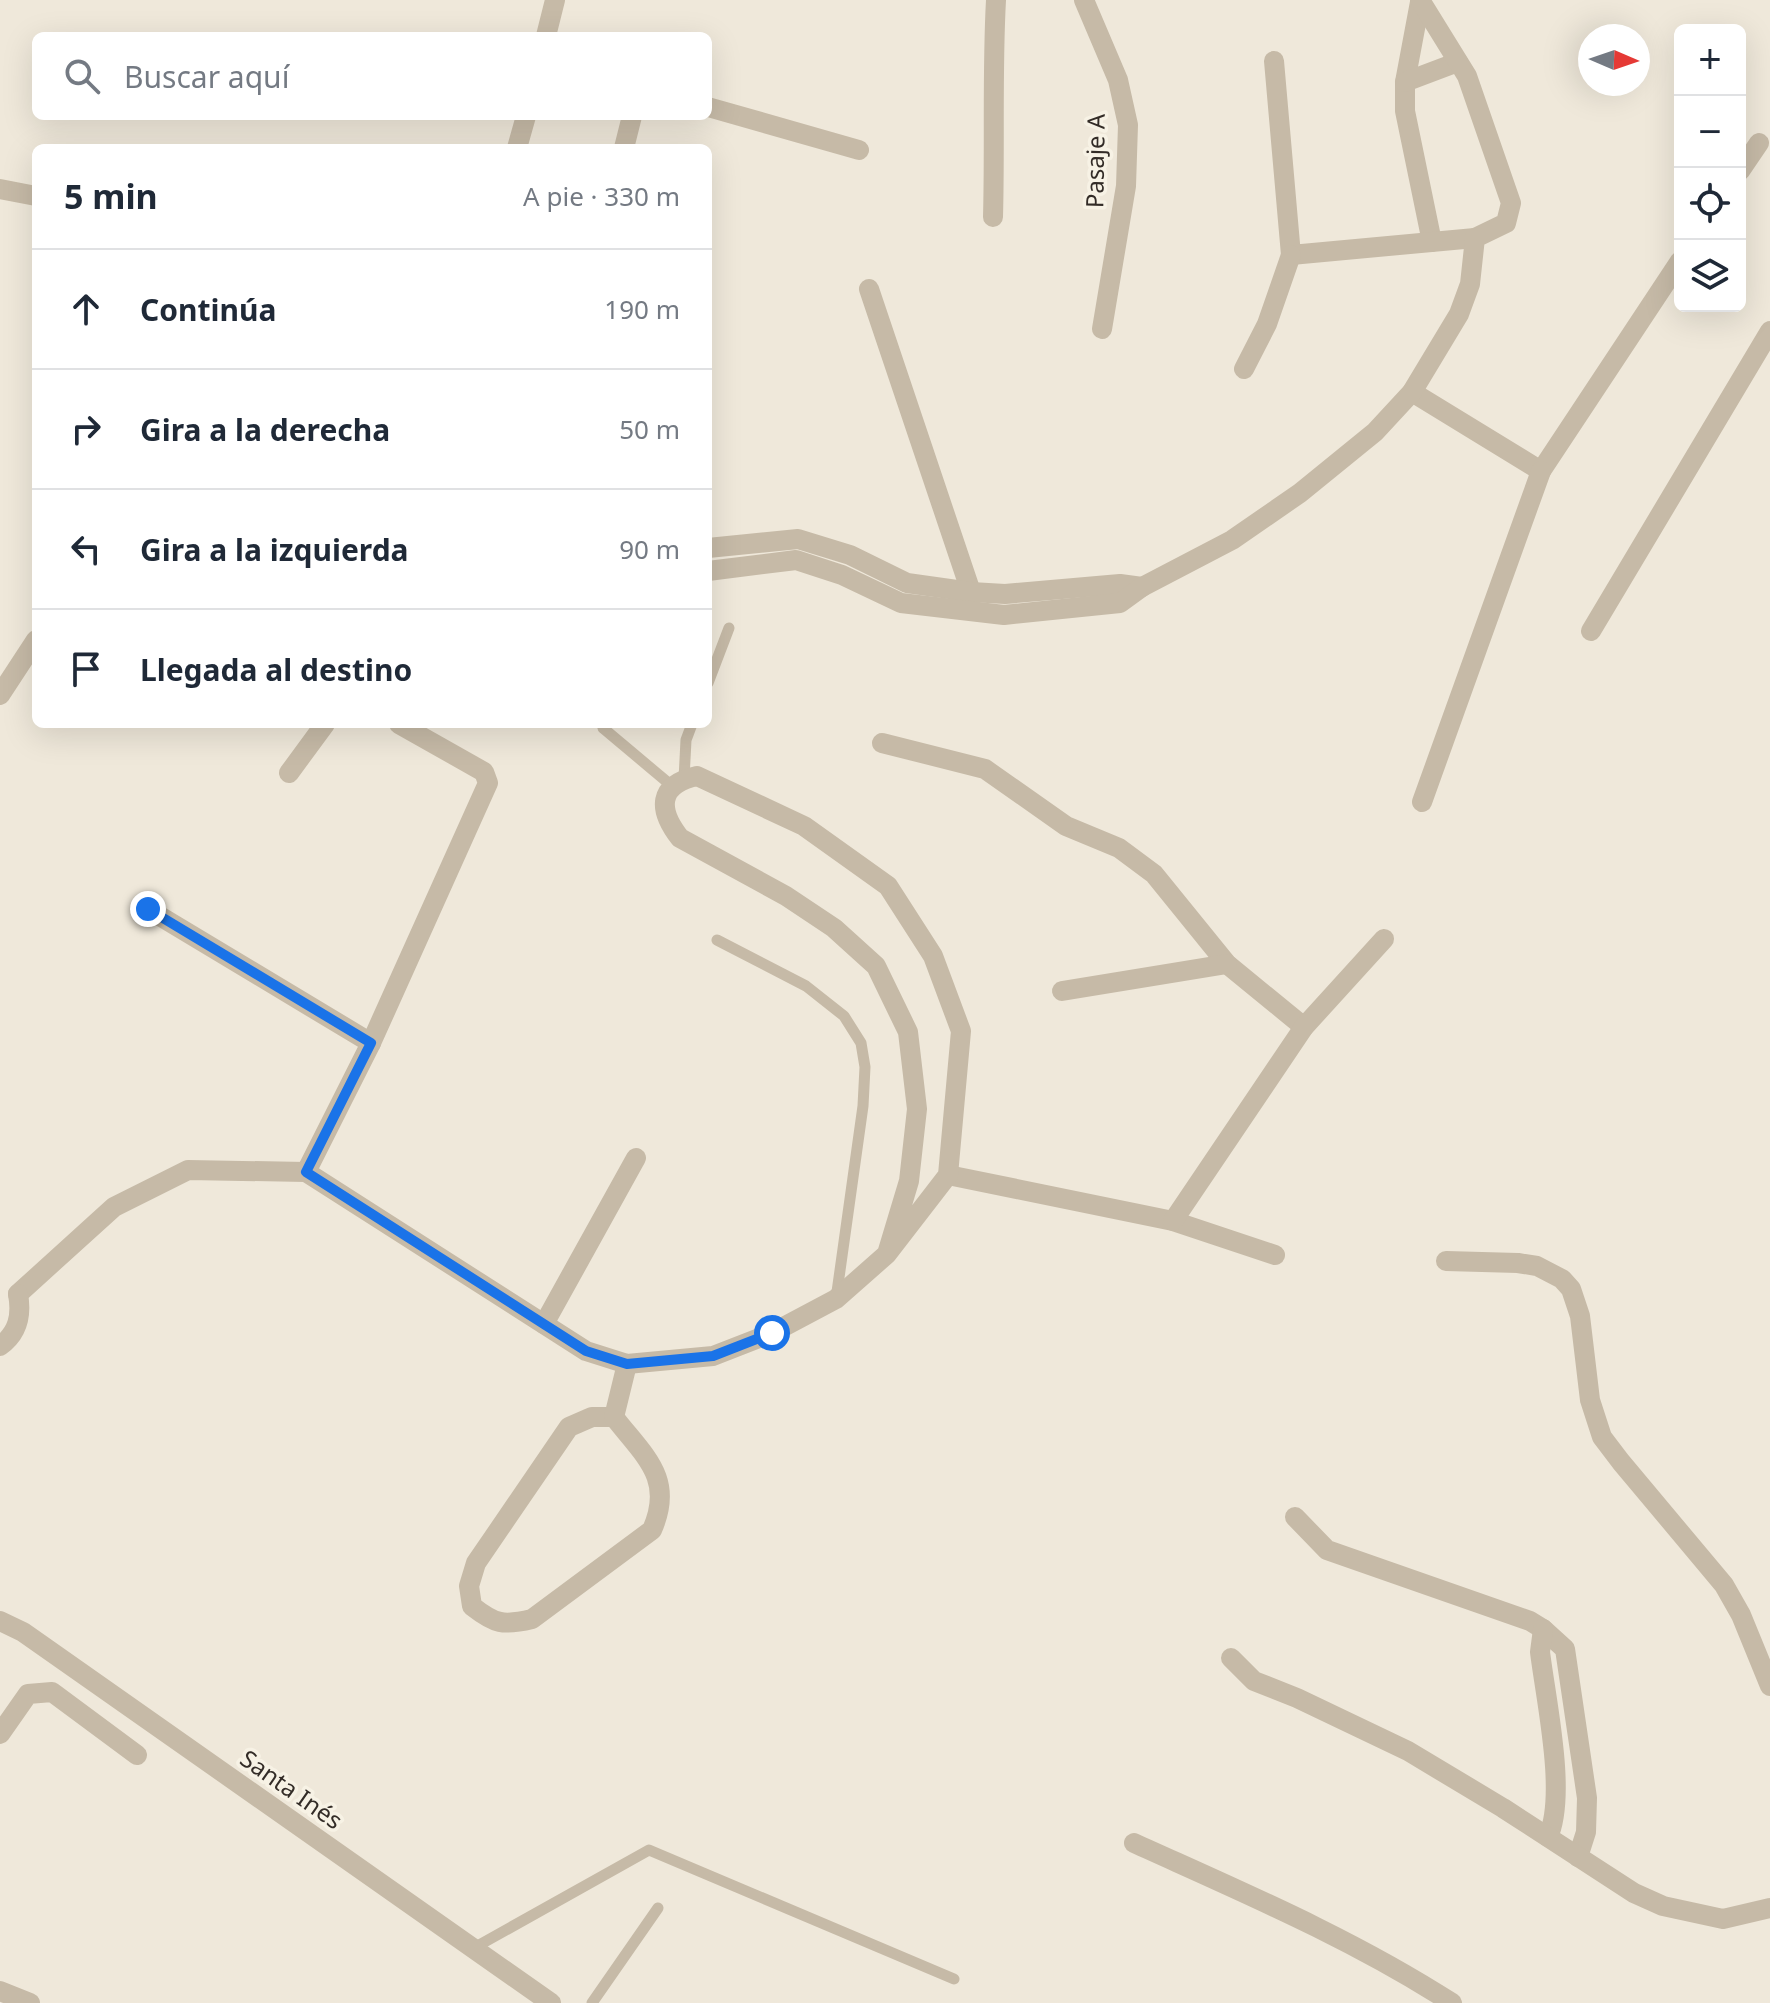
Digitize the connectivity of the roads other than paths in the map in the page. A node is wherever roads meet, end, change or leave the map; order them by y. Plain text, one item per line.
1 (555, 0) edge
2 (996, 0) edge
3 (1084, 0) edge
4 (1420, 1) edge
5 (547, 32) edge
6 (1274, 61) dead end
7 (1458, 62) junction
8 (1405, 82) junction
9 (712, 108) edge
10 (525, 120) edge
11 (631, 120) edge
12 (1759, 143) dead end
13 (518, 144) edge
14 (625, 144) edge
15 (859, 150) dead end
16 (1742, 168) edge
17 (0, 189) edge
18 (32, 195) edge
19 (993, 217) dead end
20 (1475, 238) junction
21 (1432, 242) junction
22 (1291, 255) junction
23 (1674, 270) edge
24 (869, 289) dead end
25 (1102, 329) dead end
26 (1770, 331) edge
27 (1244, 369) dead end
28 (1412, 392) junction
29 (1541, 471) junction
30 (712, 548) edge
31 (712, 570) edge
32 (1142, 587) junction
33 (971, 592) junction
34 (729, 628) dead end
35 (1591, 631) dead end
36 (32, 646) edge
37 (712, 673) edge
38 (0, 695) edge
39 (322, 728) edge
40 (406, 728) edge
41 (603, 728) dead end
42 (690, 728) edge
43 (882, 743) dead end
44 (289, 773) dead end
45 (678, 782) junction
46 (1422, 802) dead end
47 (148, 909) dead end
48 (1384, 939) dead end
49 (717, 940) dead end
50 (1227, 964) junction
51 (1062, 991) dead end
52 (1304, 1027) junction
53 (371, 1043) junction
54 (636, 1158) dead end
55 (306, 1172) junction
56 (948, 1175) junction
57 (1173, 1221) junction
58 (887, 1254) junction
59 (1275, 1255) dead end
60 (1446, 1261) dead end
61 (9, 1292) edge
62 (836, 1299) junction
63 (544, 1324) junction
64 (0, 1346) edge
65 (627, 1364) junction
66 (614, 1417) junction
67 (1295, 1517) dead end
68 (0, 1621) edge
69 (1543, 1629) junction
70 (1231, 1658) dead end
71 (1770, 1686) edge
72 (0, 1734) edge
73 (137, 1755) dead end
74 (1548, 1837) junction
75 (1134, 1843) dead end
76 (1578, 1857) junction
77 (658, 1908) dead end
78 (1770, 1908) edge
79 (471, 1949) junction
80 (954, 1979) dead end
81 (0, 1991) edge
82 (30, 2003) edge
83 (551, 2003) edge
84 (592, 2003) edge
85 (1452, 2003) edge

1 - 5 street
2 - 19 street
3 - 25 street, Pasaje A
4 - 7 street
4 - 8 street
6 - 22 street
7 - 8 street
7 - 20 street
8 - 21 street
9 - 15 street
10 - 13 street
11 - 14 street
12 - 16 street
17 - 18 street
20 - 21 street
20 - 28 street
21 - 22 street
22 - 27 street
23 - 29 street
24 - 33 street
26 - 35 street
28 - 29 street
28 - 32 street
29 - 46 street
30 - 33 street
31 - 32 street
32 - 33 street
34 - 37 lane
36 - 38 street
39 - 44 street
40 - 53 street
41 - 45 lane
42 - 45 lane
43 - 50 street
45 - 56 street
45 - 58 street
47 - 53 street
48 - 52 street
49 - 62 lane
50 - 51 street
50 - 52 street
52 - 57 street
53 - 55 street
54 - 63 street
55 - 61 street
55 - 63 street
56 - 57 street
56 - 58 street
57 - 59 street
58 - 62 street
60 - 71 street
61 - 64 street
62 - 65 street
63 - 65 street
65 - 66 street
66 - 66 street
67 - 69 street
68 - 79 street, Santa Inés
69 - 74 street
69 - 76 street
70 - 74 street
72 - 73 street
74 - 76 street
75 - 85 street
76 - 78 street
77 - 84 lane
79 - 80 lane
79 - 83 street, Santa Inés
81 - 82 street

